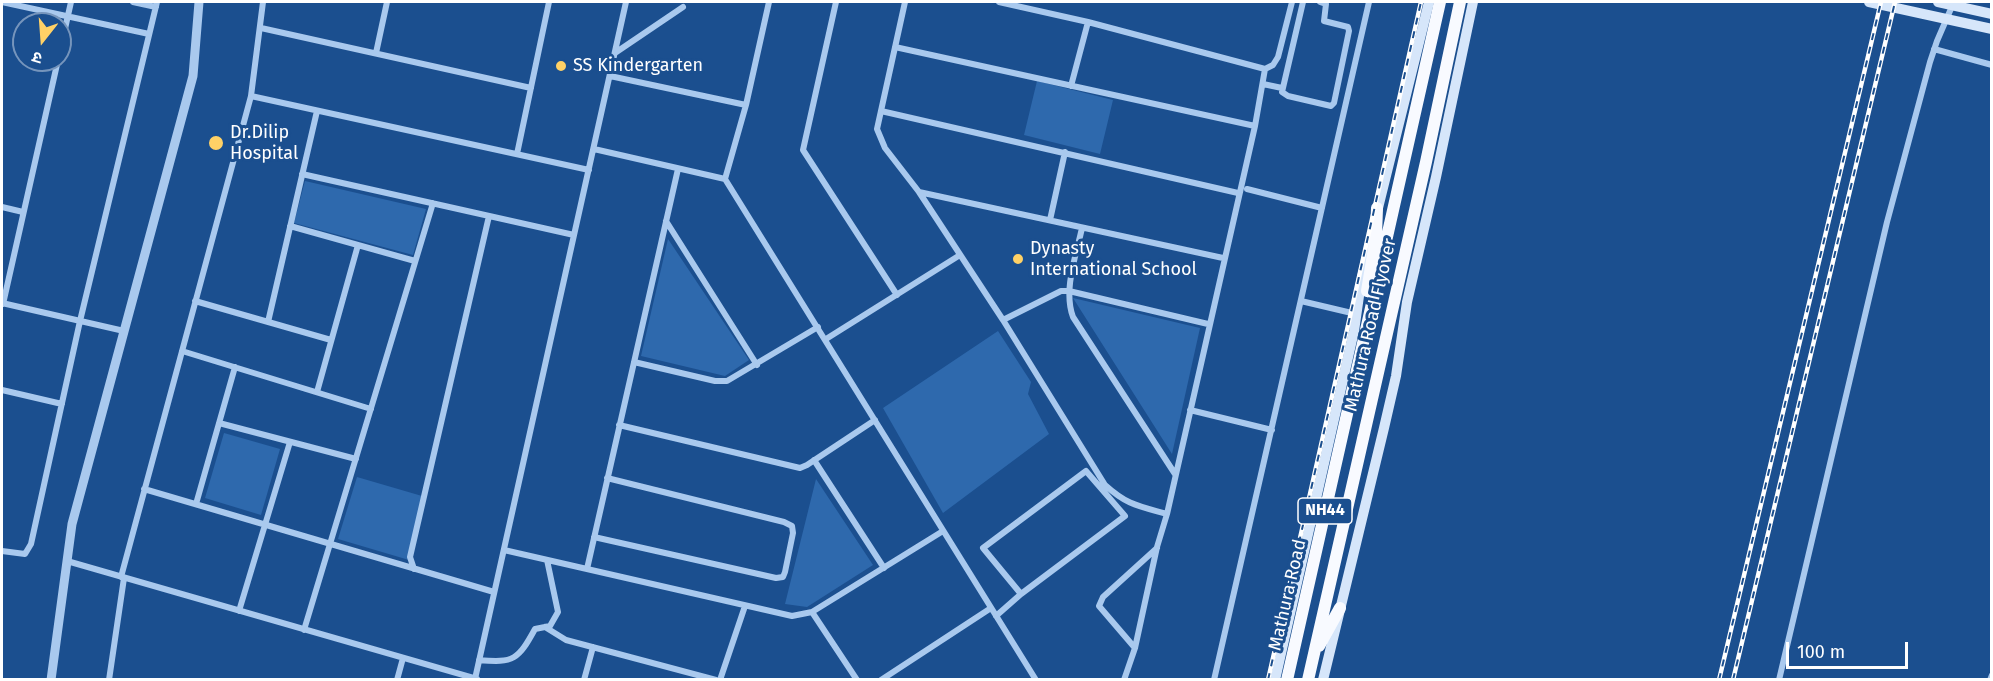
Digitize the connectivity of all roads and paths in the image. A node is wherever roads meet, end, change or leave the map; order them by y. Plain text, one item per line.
1 (2, 2) edge
2 (133, 2) edge
3 (199, 2) edge
4 (263, 2) edge
5 (387, 2) edge
6 (549, 2) edge
7 (626, 2) edge
8 (769, 2) edge
9 (836, 2) edge
10 (905, 2) edge
11 (999, 2) edge
12 (1292, 2) edge
13 (1303, 2) edge
14 (1320, 2) edge
15 (1370, 2) edge
16 (1429, 2) edge
17 (1440, 2) edge
18 (1460, 2) edge
19 (1473, 2) edge
20 (1869, 2) edge
21 (1938, 2) edge
22 (1954, 2) edge
23 (1015, 3) edge
24 (156, 4) edge
25 (683, 7) dead end
26 (46, 12) edge
27 (1992, 14) edge
28 (72, 18) edge
29 (1088, 22) junction
30 (261, 28) junction
31 (1992, 29) edge
32 (149, 34) junction
33 (895, 47) junction
34 (1934, 49) junction
35 (376, 53) junction
36 (615, 53) junction
37 (1345, 60) junction
38 (1355, 63) junction
39 (1992, 65) edge
40 (1265, 69) junction
41 (55, 72) edge
42 (610, 76) junction
43 (1263, 84) junction
44 (1071, 86) junction
45 (531, 88) junction
46 (1282, 88) junction
47 (251, 96) junction
48 (746, 105) junction
49 (317, 111) junction
50 (881, 111) junction
51 (1255, 126) junction
52 (594, 149) junction
53 (1065, 152) junction
54 (517, 154) junction
55 (678, 169) junction
56 (589, 170) junction
57 (302, 174) junction
58 (726, 179) junction
59 (1247, 189) dead end
60 (919, 192) junction
61 (1238, 193) junction
62 (433, 203) junction
63 (2, 207) edge
64 (1322, 208) junction
65 (1377, 208) junction
66 (23, 212) junction
67 (489, 216) junction
68 (1050, 220) junction
69 (666, 221) junction
70 (290, 226) junction
71 (1082, 228) junction
72 (574, 235) junction
73 (358, 245) junction
74 (960, 255) junction
75 (1224, 258) junction
76 (415, 261) junction
77 (1069, 291) junction
78 (897, 295) junction
79 (195, 301) junction
80 (1301, 301) junction
81 (2, 304) edge
82 (1356, 314) junction
83 (1003, 320) junction
84 (80, 321) junction
85 (268, 322) junction
86 (1208, 324) junction
87 (818, 327) junction
88 (124, 331) junction
89 (826, 339) junction
90 (331, 340) junction
91 (1363, 343) junction
92 (182, 351) junction
93 (634, 362) junction
94 (757, 364) junction
95 (235, 367) junction
96 (2, 390) edge
97 (317, 392) junction
98 (62, 404) junction
99 (371, 409) junction
100 (1190, 410) junction
101 (875, 420) junction
102 (219, 423) junction
103 (620, 425) junction
104 (1272, 430) junction
105 (290, 442) junction
106 (356, 459) junction
107 (814, 460) junction
108 (1175, 474) junction
109 (608, 478) junction
110 (144, 489) junction
111 (196, 504) junction
112 (1167, 514) junction
113 (265, 525) junction
114 (943, 531) junction
115 (594, 537) junction
116 (330, 544) junction
117 (1157, 548) junction
118 (504, 550) junction
119 (2, 551) edge
120 (547, 560) junction
121 (67, 561) junction
122 (884, 568) junction
123 (414, 569) junction
124 (587, 569) junction
125 (122, 577) junction
126 (494, 592) junction
127 (1021, 594) junction
128 (745, 606) junction
129 (1340, 608) junction
130 (991, 609) junction
131 (239, 611) junction
132 (812, 612) junction
133 (996, 616) junction
134 (545, 627) junction
135 (304, 630) junction
136 (592, 647) junction
137 (1135, 648) junction
138 (1314, 655) junction
139 (403, 658) junction
140 (479, 660) junction
141 (1992, 675) edge
142 (111, 679) edge
143 (476, 679) edge
144 (1124, 679) edge
145 (51, 680) edge
146 (397, 680) edge
147 (584, 680) edge
148 (718, 680) edge
149 (857, 680) edge
150 (881, 680) edge
151 (1036, 680) edge
152 (1214, 680) edge
153 (1275, 680) edge
154 (1287, 680) edge
155 (1308, 680) edge
156 (1323, 680) edge
157 (1779, 680) edge
158 (1990, 680) edge

1 - 26 street
2 - 24 street
3 - 88 street
4 - 30 street
5 - 35 street
6 - 45 street
7 - 36 street
8 - 48 street
9 - 78 street
10 - 33 street
11 - 23 street
12 - 40 street
13 - 46 street
14 - 37 street
15 - 38 street
16 - 65 main road
17 - 91 highway, Mathura Road Flyover / NH44
18 - 138 highway, Mathura Road Flyover / NH44
19 - 129 main road
20 - 31 main road
21 - 27 main road
22 - 34 street
23 - 29 street
24 - 32 street
25 - 36 street
28 - 32 street
29 - 40 street
29 - 44 street
30 - 35 street
30 - 47 street
32 - 84 street
33 - 44 street
33 - 50 street
34 - 39 street
34 - 157 street
35 - 45 street
36 - 42 street
37 - 38 street
37 - 46 street
38 - 64 street
40 - 43 street
41 - 66 street
42 - 48 street
42 - 52 street
43 - 46 street
43 - 51 street
44 - 51 street
45 - 54 street
47 - 49 street
47 - 79 street
48 - 58 street
49 - 54 street
49 - 57 street
50 - 53 street
50 - 60 street
51 - 61 street
52 - 55 street
52 - 56 street
53 - 61 street
53 - 68 street
54 - 56 street
55 - 58 street
55 - 69 street
56 - 72 street
57 - 62 street
57 - 70 street
58 - 87 street
59 - 64 street
60 - 68 street
60 - 74 street
61 - 75 street
62 - 67 street
62 - 76 street
63 - 66 street
64 - 80 street
65 - 82 main road
65 - 91 highway
66 - 81 street
67 - 72 street
67 - 123 street
68 - 71 street
69 - 93 street
69 - 94 street
70 - 73 street
70 - 85 street
71 - 75 street
71 - 77 street
72 - 118 street
73 - 76 street
73 - 90 street
74 - 78 street
74 - 83 street
75 - 86 street
76 - 99 street
77 - 83 street
77 - 86 street
77 - 108 street
78 - 89 street
79 - 85 street
79 - 92 street
80 - 82 street
80 - 104 street
81 - 84 street
82 - 153 main road
83 - 112 street
84 - 88 street
84 - 98 street
85 - 90 street
86 - 100 street
87 - 89 street
87 - 94 street
88 - 121 street
89 - 101 street
90 - 97 street
91 - 154 highway, Mathura Road / NH44
92 - 95 street
92 - 110 street
93 - 94 street
93 - 103 street
95 - 97 street
95 - 102 street
96 - 98 street
97 - 99 street
98 - 119 street
99 - 106 street
100 - 104 street
100 - 108 street
101 - 107 street
101 - 114 street
102 - 105 street
102 - 111 street
103 - 107 street
103 - 109 street
104 - 152 street
105 - 106 street
105 - 113 street
106 - 116 street
107 - 122 street
108 - 112 street
109 - 115 street
109 - 115 street
110 - 111 street
110 - 125 street
111 - 113 street
112 - 117 street
113 - 116 street
113 - 131 street
114 - 122 street
114 - 130 street
115 - 124 street
116 - 123 street
116 - 135 street
117 - 137 street
117 - 137 street
118 - 120 street
118 - 126 street
120 - 124 street
120 - 134 street
121 - 125 street
121 - 145 street
122 - 132 street
123 - 126 street
124 - 128 street
125 - 131 street
125 - 142 street
126 - 140 street
127 - 127 street
127 - 133 street
128 - 132 street
128 - 148 street
129 - 138 highway
129 - 156 main road
130 - 133 street
130 - 150 street
131 - 135 street
132 - 149 street
133 - 151 street
134 - 136 street
134 - 140 street
135 - 139 street
136 - 147 street
136 - 148 street
137 - 144 street
138 - 155 highway, NH44
139 - 143 street
139 - 146 street
140 - 143 street
141 - 158 street

